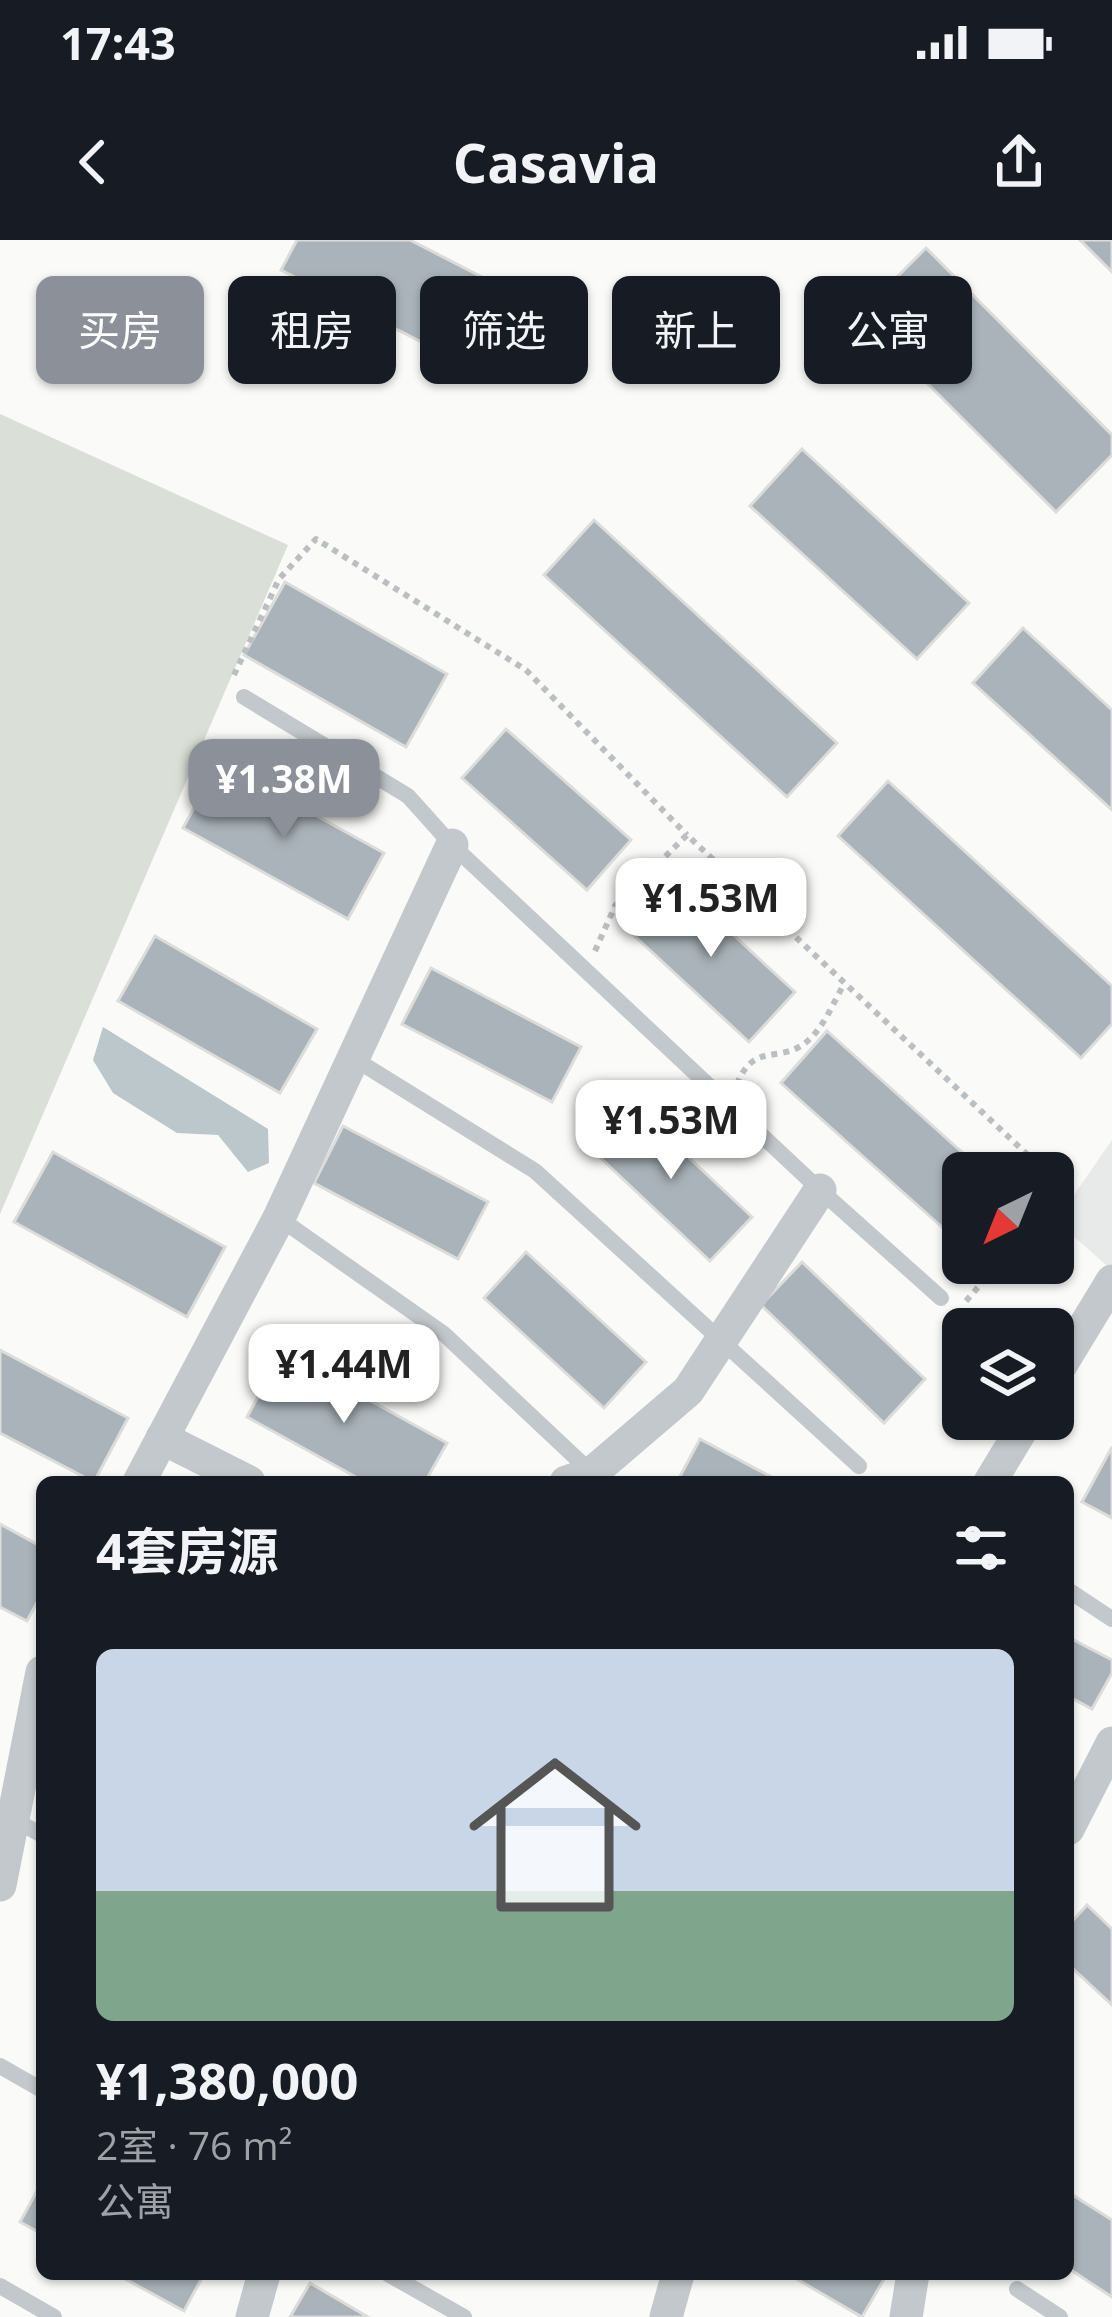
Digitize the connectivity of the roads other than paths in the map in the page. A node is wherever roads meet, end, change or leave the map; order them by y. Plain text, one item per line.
1 (244, 697) road end
2 (452, 845) junction
3 (353, 1058) junction
4 (820, 1190) junction
5 (278, 1218) junction
6 (1112, 1281) edge
7 (941, 1298) road end
8 (1074, 1343) edge
9 (162, 1438) junction
10 (1015, 1440) edge
11 (859, 1466) dead end
12 (142, 1476) edge
13 (237, 1476) edge
14 (577, 1476) edge
15 (582, 1476) edge
16 (993, 1476) edge
17 (1074, 1594) edge
18 (1112, 1619) edge
19 (36, 1738) edge
20 (1112, 1743) edge
21 (1074, 1817) edge
22 (28, 1827) edge
23 (0, 1885) edge
24 (0, 2066) edge
25 (36, 2087) edge
26 (262, 2280) edge
27 (399, 2280) edge
28 (676, 2280) edge
29 (912, 2280) edge
30 (0, 2286) edge
31 (1017, 2289) dead end
32 (54, 2317) edge
33 (253, 2317) edge
34 (464, 2317) edge
35 (666, 2317) edge
36 (906, 2317) edge
37 (1060, 2317) edge

1 - 2 lane
2 - 3 street
2 - 4 lane
3 - 5 street
3 - 11 lane
4 - 7 lane
4 - 15 street
5 - 9 street
5 - 14 lane
6 - 8 street
9 - 12 street
9 - 13 street
10 - 16 street
17 - 18 lane
19 - 22 street
20 - 21 street
22 - 23 street
24 - 25 lane
26 - 33 street
27 - 34 lane
28 - 35 street
29 - 36 street
30 - 32 lane
31 - 37 lane

